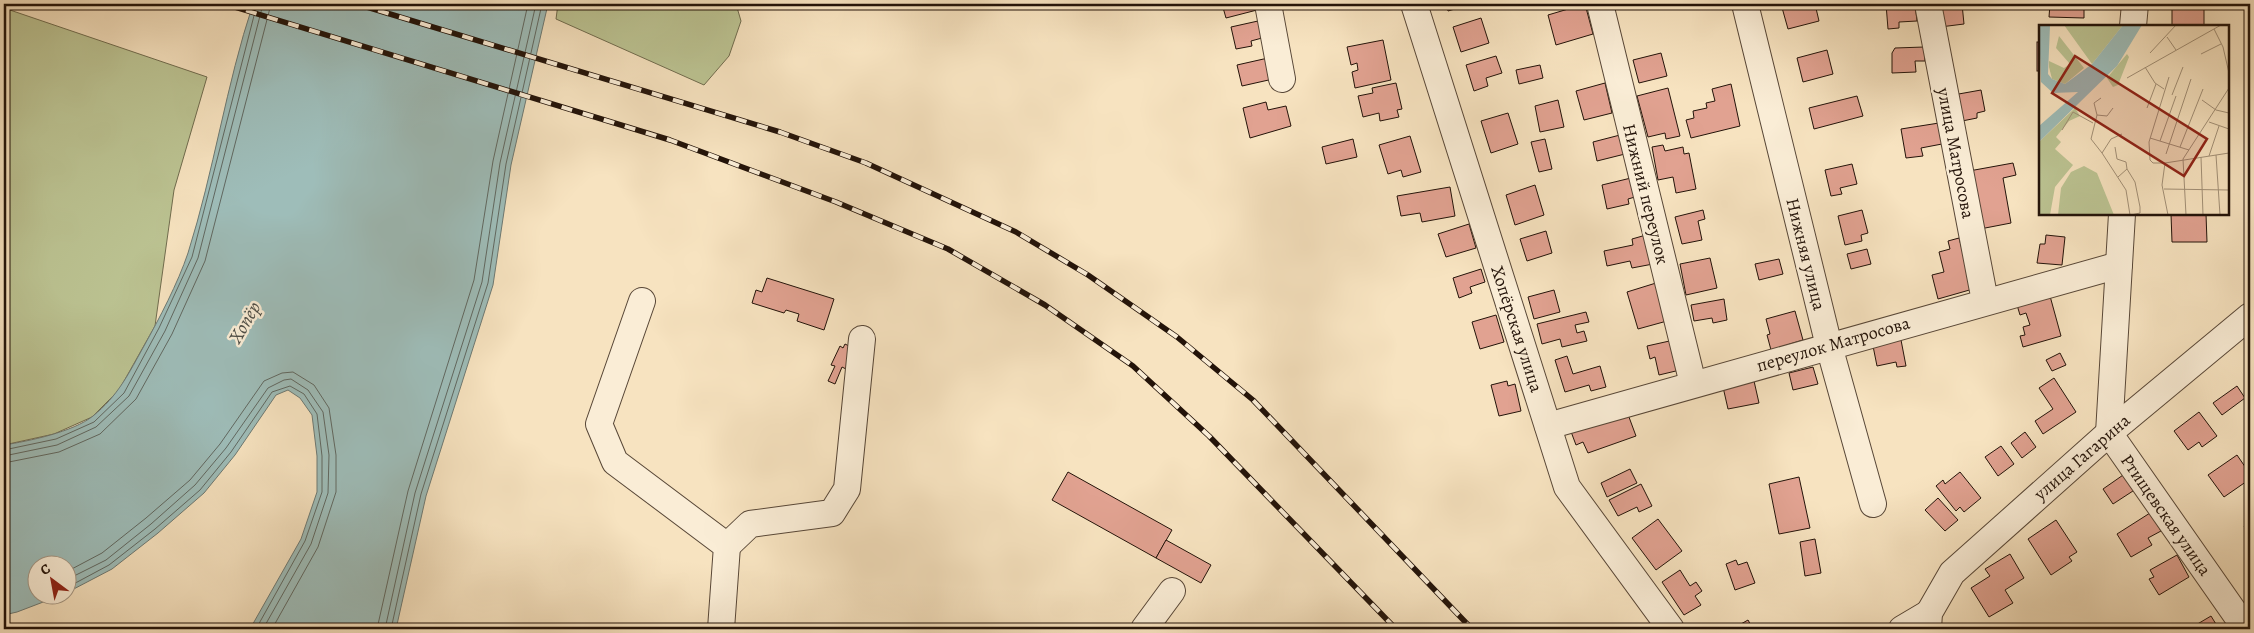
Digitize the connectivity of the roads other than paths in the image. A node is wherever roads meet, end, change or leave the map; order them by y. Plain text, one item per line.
1 (1268, 4) edge
2 (1414, 4) edge
3 (1600, 4) edge
4 (1745, 4) edge
5 (1928, 4) edge
6 (2135, 4) edge
7 (2133, 25) edge
8 (1282, 79) dead end
9 (2122, 215) edge
10 (2119, 265) junction
11 (642, 301) dead end
12 (1984, 301) junction
13 (2250, 316) edge
14 (862, 340) dead end
15 (1829, 346) junction
16 (1693, 384) junction
17 (1548, 426) junction
18 (2109, 432) junction
19 (1873, 504) dead end
20 (727, 546) junction
21 (1172, 591) dead end
22 (1929, 621) edge
23 (721, 629) edge
24 (1144, 629) edge
25 (1671, 629) edge
26 (1902, 629) edge
27 (2246, 629) edge

1 - 8 street
2 - 17 street, Хопёрская улица
3 - 16 street, Нижний переулок
4 - 15 street, Нижняя улица
5 - 12 street, улица Матросова
6 - 7 street
9 - 10 street
10 - 12 street, переулок Матросова
10 - 18 street
11 - 20 street
12 - 15 street, переулок Матросова
13 - 18 street, улица Гагарина
14 - 20 street
15 - 16 street, переулок Матросова
15 - 19 street, Нижняя улица
16 - 17 street, переулок Матросова
17 - 25 street, Хопёрская улица
18 - 22 street, улица Гагарина
18 - 27 street, Ртищевская улица
20 - 23 street
21 - 24 street
22 - 26 street

